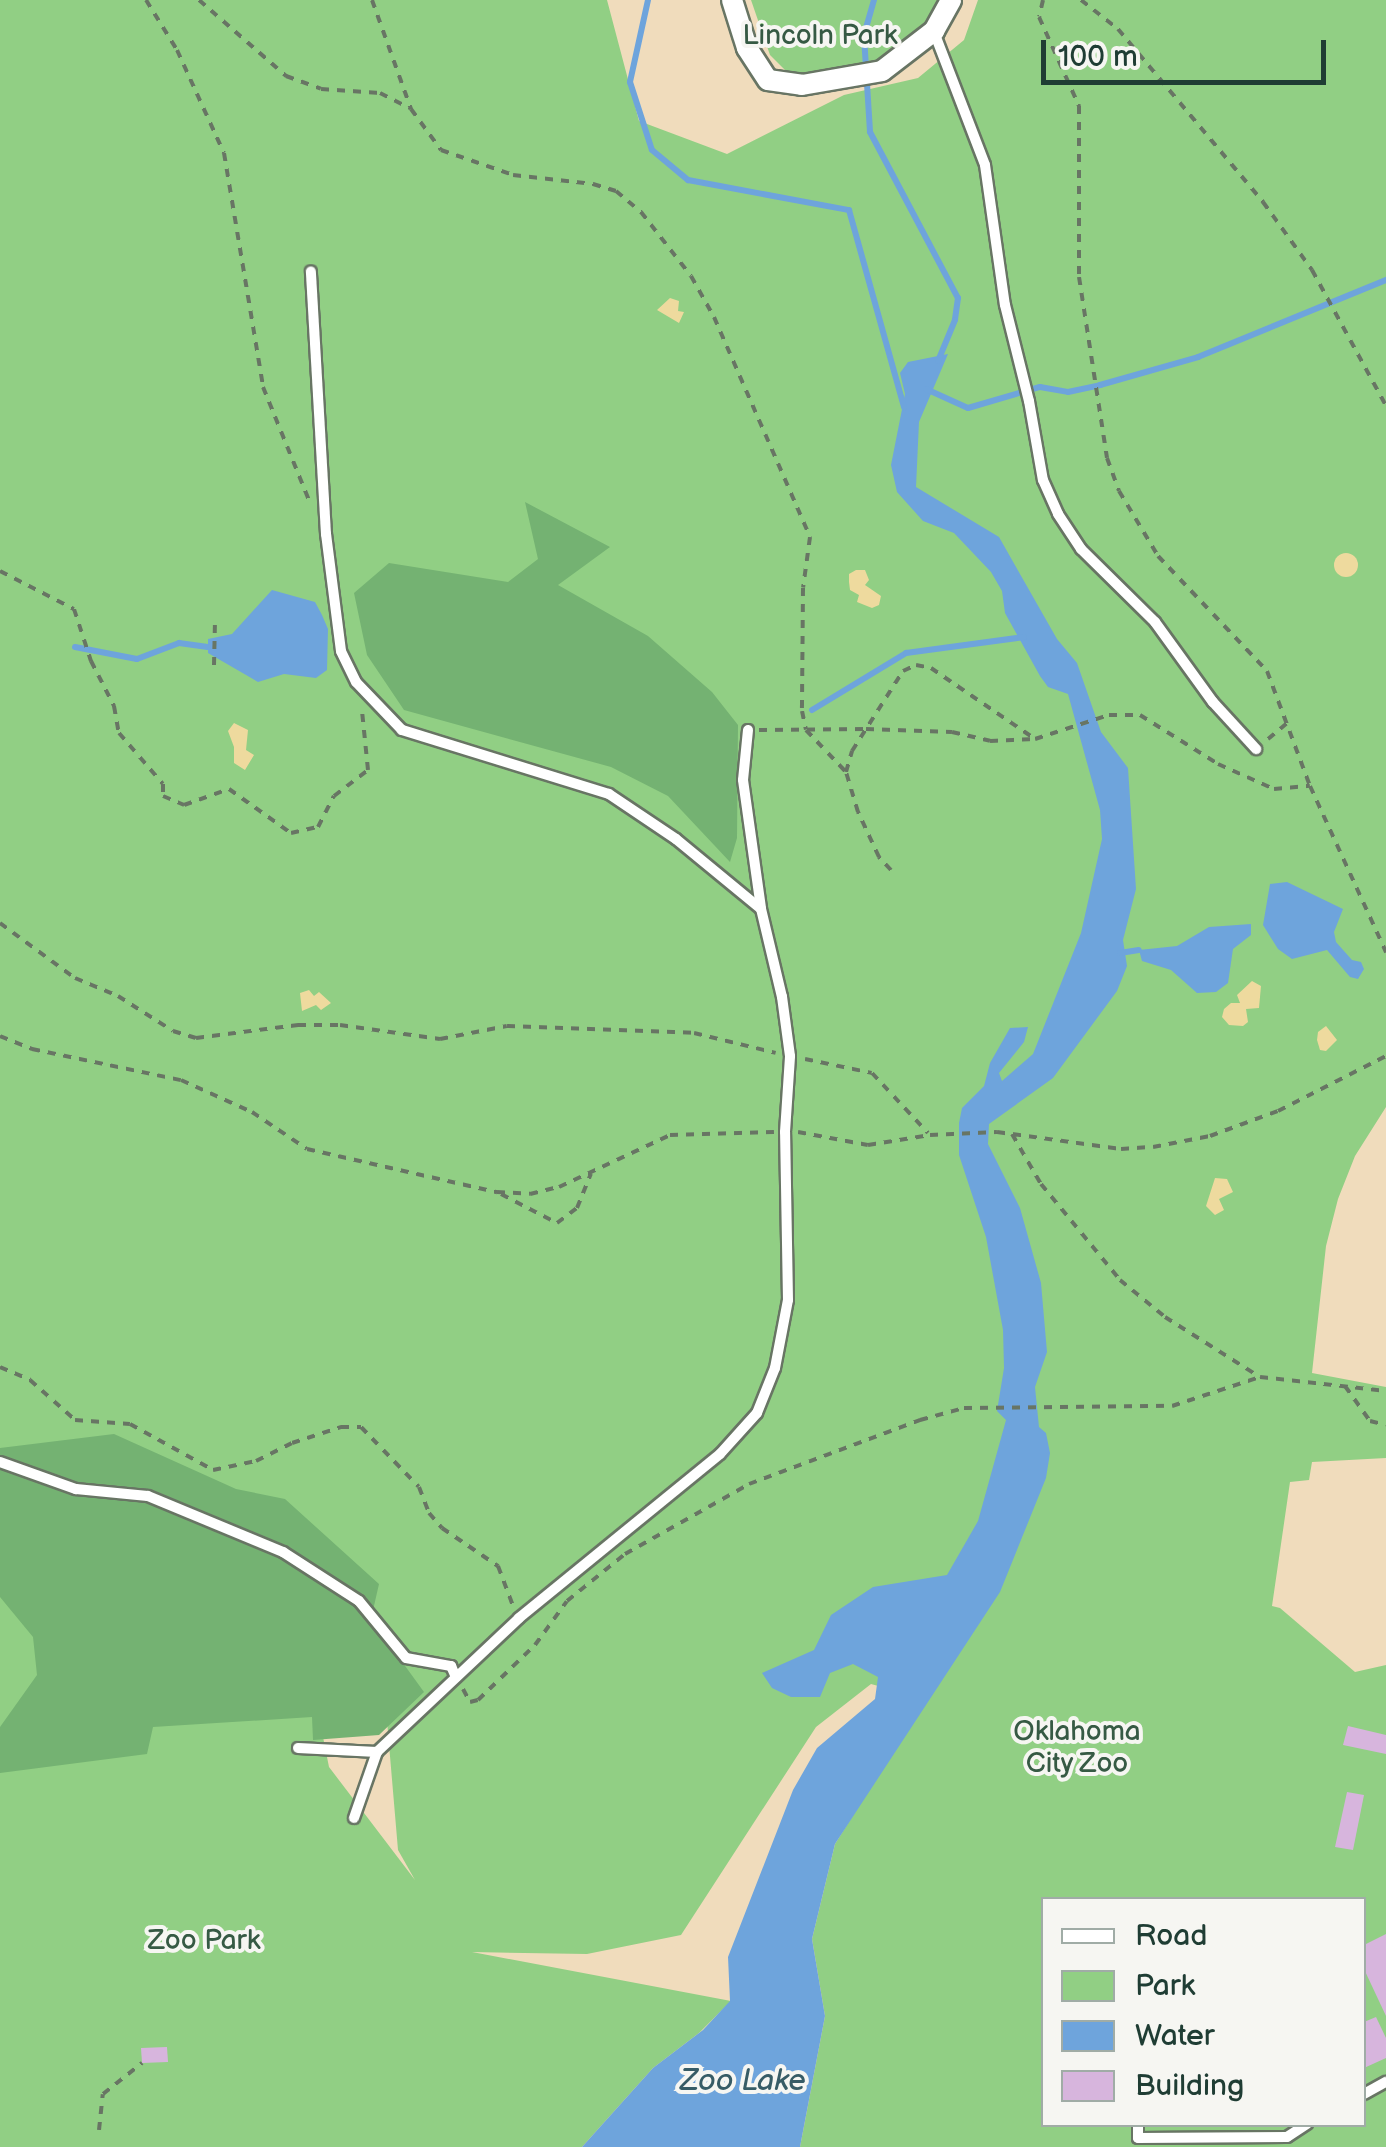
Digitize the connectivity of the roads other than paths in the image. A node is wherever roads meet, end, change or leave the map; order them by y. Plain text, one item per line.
1 (732, 0) edge
2 (951, 0) edge
3 (934, 30) junction
4 (312, 271) dead end
5 (748, 730) road end
6 (1256, 748) dead end
7 (761, 909) junction
8 (0, 1462) edge
9 (456, 1678) junction
10 (298, 1748) dead end
11 (377, 1752) junction
12 (354, 1818) dead end
13 (1138, 2127) edge
14 (1304, 2127) edge

1 - 3 street
2 - 3 street
3 - 6 lane
4 - 7 lane
5 - 7 lane
7 - 9 lane
8 - 9 lane
9 - 11 lane
10 - 11 lane
11 - 12 lane
13 - 14 lane

